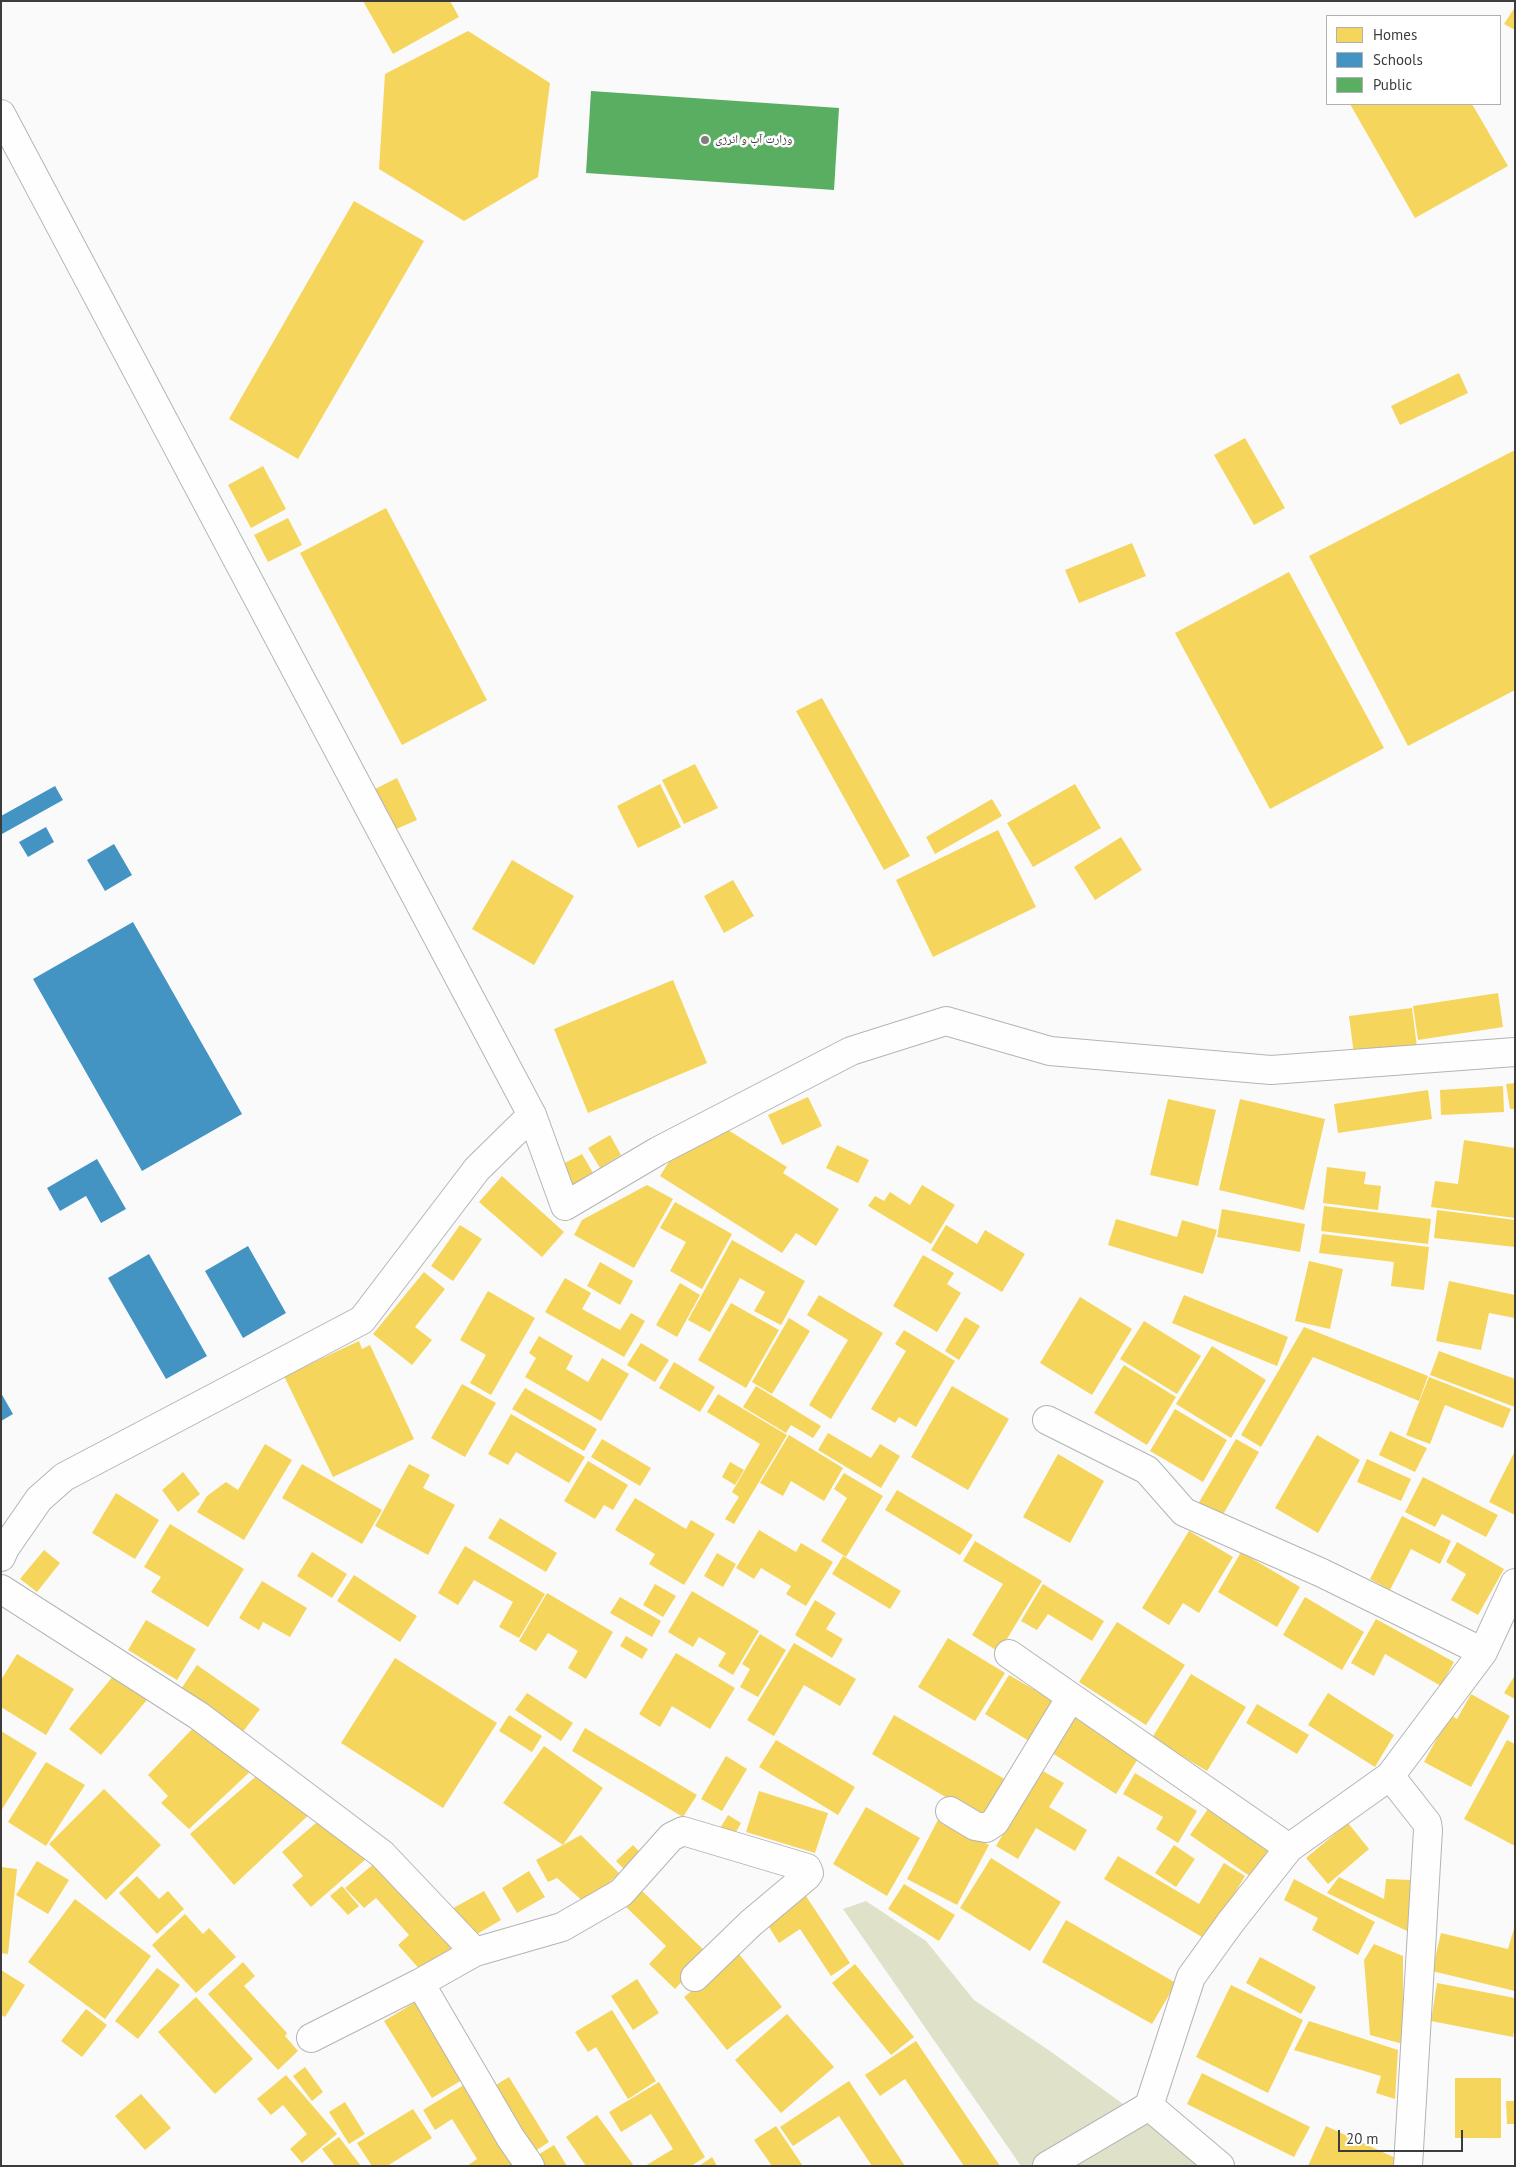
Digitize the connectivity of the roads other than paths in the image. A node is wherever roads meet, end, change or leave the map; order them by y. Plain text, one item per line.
1 (1, 114) edge
2 (1515, 1052) edge
3 (532, 1115) junction
4 (1047, 1420) dead end
5 (1, 1557) edge
6 (1515, 1583) edge
7 (1, 1588) edge
8 (1483, 1652) junction
9 (1010, 1654) dead end
10 (1071, 1697) junction
11 (1390, 1776) junction
12 (950, 1811) dead end
13 (1289, 1848) junction
14 (475, 1952) junction
15 (695, 1977) dead end
16 (420, 1983) junction
17 (311, 2038) dead end
18 (1149, 2106) junction
19 (530, 2166) edge
20 (1047, 2166) edge
21 (1220, 2166) edge
22 (1408, 2166) edge

1 - 3 street
2 - 3 street
3 - 5 street
4 - 8 street
6 - 8 street
7 - 14 street
8 - 11 street
9 - 10 street
10 - 12 street
10 - 13 street
11 - 13 street
11 - 22 street
13 - 18 street
14 - 15 street
14 - 16 street
16 - 17 street
16 - 19 street
18 - 20 street
18 - 21 street

